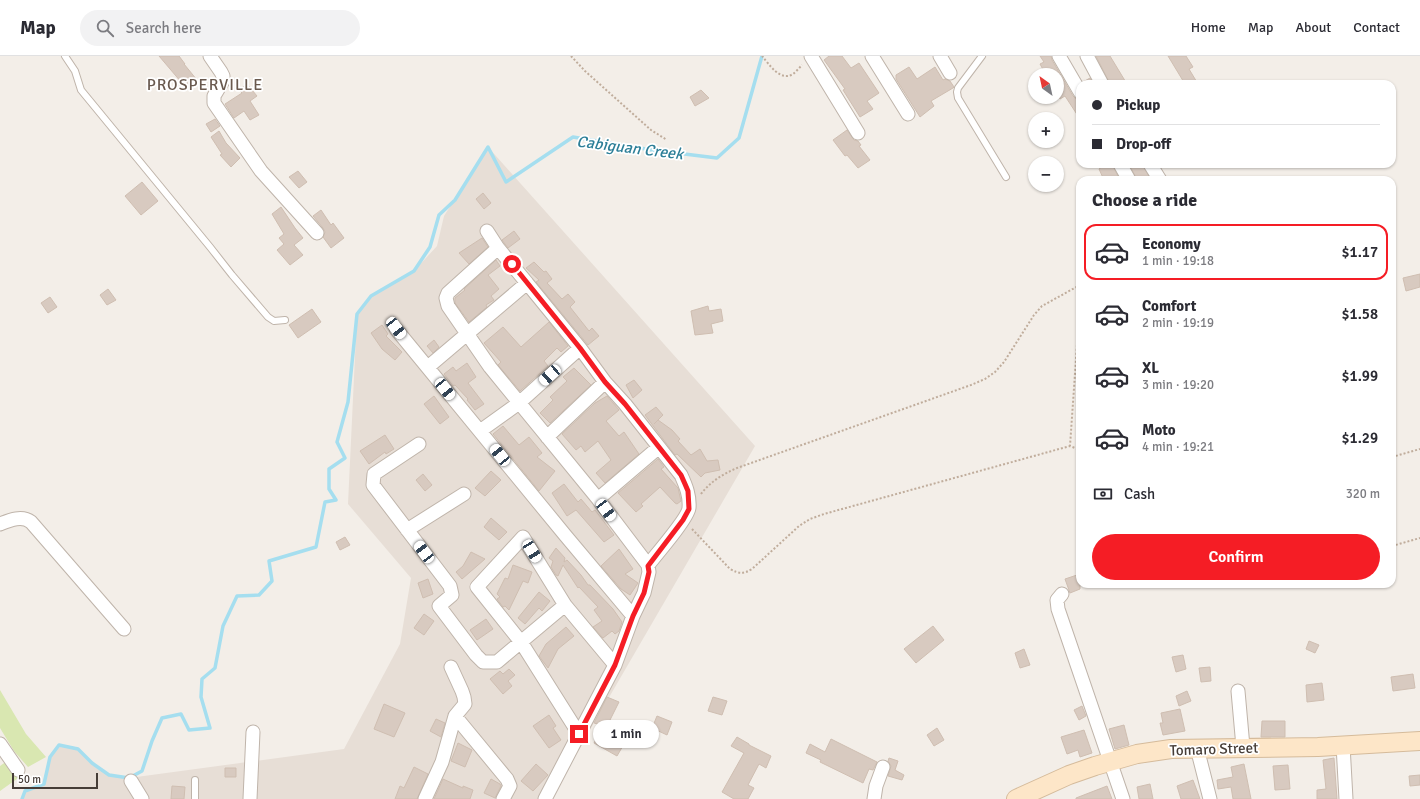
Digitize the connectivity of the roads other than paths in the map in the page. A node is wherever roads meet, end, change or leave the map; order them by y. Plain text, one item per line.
1 (65, 56) edge
2 (210, 56) edge
3 (872, 56) edge
4 (940, 56) edge
5 (982, 56) edge
6 (1059, 56) edge
7 (1087, 56) edge
8 (807, 60) edge
9 (950, 73) dead end
10 (1100, 80) edge
11 (1076, 85) edge
12 (908, 114) dead end
13 (858, 133) dead end
14 (1006, 178) dead end
15 (487, 231) dead end
16 (317, 233) dead end
17 (498, 248) junction
18 (527, 283) junction
19 (285, 320) dead end
20 (396, 328) dead end
21 (468, 334) junction
22 (580, 348) junction
23 (428, 367) junction
24 (605, 382) junction
25 (519, 402) junction
26 (480, 431) junction
27 (547, 437) junction
28 (419, 444) dead end
29 (659, 447) junction
30 (464, 494) dead end
31 (598, 499) junction
32 (0, 524) edge
33 (407, 530) junction
34 (648, 566) junction
35 (1062, 594) dead end
36 (565, 605) junction
37 (633, 616) junction
38 (124, 629) dead end
39 (521, 642) junction
40 (615, 665) junction
41 (451, 667) dead end
42 (1238, 691) dead end
43 (455, 716) junction
44 (253, 732) dead end
45 (579, 734) junction
46 (1420, 741) edge
47 (1343, 745) junction
48 (1243, 747) junction
49 (1197, 748) junction
50 (2, 750) edge
51 (1110, 762) junction
52 (883, 767) dead end
53 (18, 770) dead end
54 (195, 780) dead end
55 (131, 781) dead end
56 (428, 798) edge
57 (1022, 798) edge
58 (142, 799) edge
59 (195, 799) edge
60 (250, 799) edge
61 (503, 799) edge
62 (545, 799) edge
63 (874, 799) edge
64 (1123, 799) edge
65 (1210, 799) edge
66 (1346, 799) edge

1 - 19 lane
2 - 16 street
3 - 12 street
4 - 9 street
5 - 14 lane
6 - 11 street
7 - 10 street
8 - 13 street
15 - 17 street
17 - 18 street
17 - 21 street
18 - 21 street
18 - 22 street
20 - 23 street
21 - 23 street
21 - 25 street
22 - 24 street
22 - 25 street
23 - 26 street
24 - 27 street
24 - 29 street
25 - 26 street
25 - 27 street
26 - 37 street
27 - 31 street
28 - 33 street
29 - 31 street
29 - 34 street
30 - 33 street
31 - 34 street
32 - 38 street
33 - 39 street
34 - 37 street
35 - 51 street
36 - 39 street
36 - 39 street
36 - 40 street
37 - 40 street
39 - 45 street
40 - 45 street
41 - 43 street
42 - 48 street
43 - 56 street
43 - 61 street
44 - 60 street
45 - 62 street
46 - 47 street, Tomaro Street
47 - 48 street, Tomaro Street
47 - 66 street
48 - 49 street, Tomaro Street
49 - 51 street, Tomaro Street
49 - 65 street
50 - 53 street
51 - 57 street, Tomaro Street
51 - 64 street
52 - 63 street
54 - 59 lane
55 - 58 street

